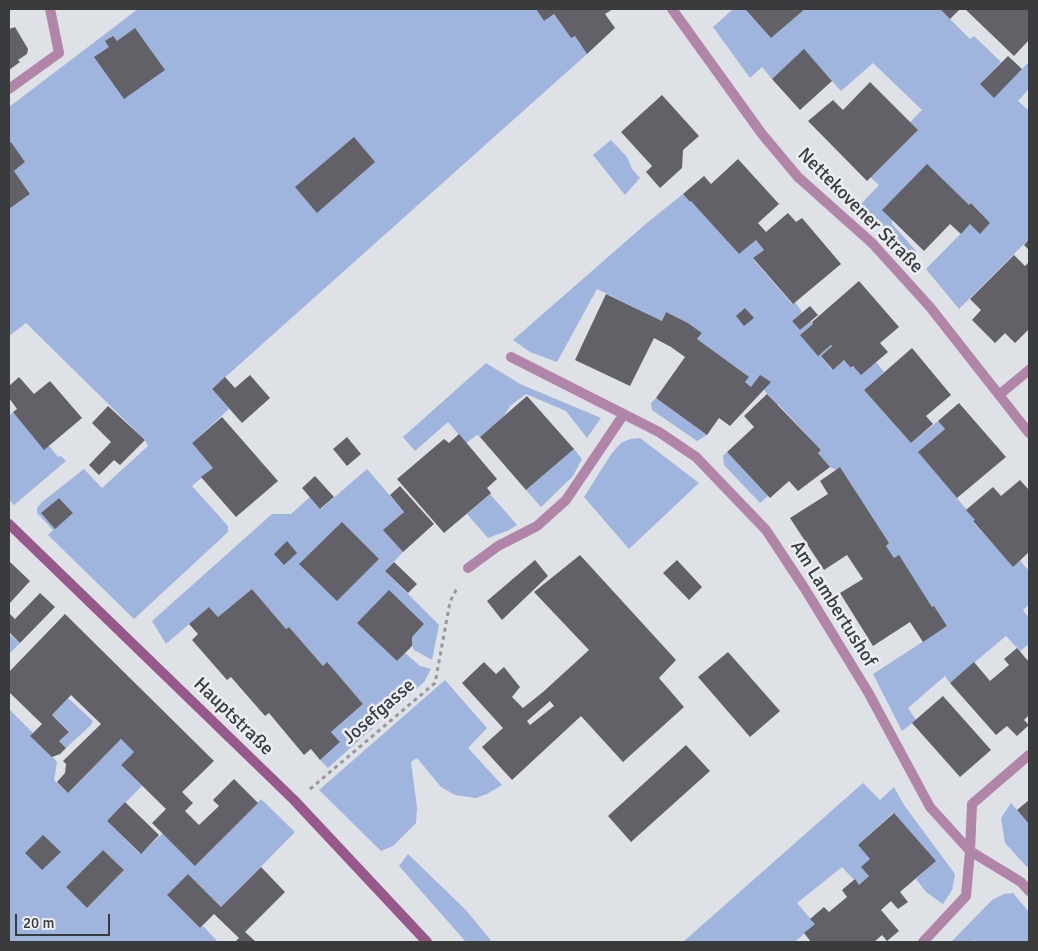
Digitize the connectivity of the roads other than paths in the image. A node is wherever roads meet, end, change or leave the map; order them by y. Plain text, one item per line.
1 (50, 9) edge
2 (672, 9) edge
3 (9, 89) edge
4 (511, 357) dead end
5 (1029, 370) edge
6 (999, 395) junction
7 (624, 414) junction
8 (1029, 432) edge
9 (9, 524) edge
10 (468, 568) road end
11 (1029, 756) edge
12 (970, 851) junction
13 (1029, 891) edge
14 (427, 942) edge
15 (923, 942) edge

1 - 3 street
2 - 6 street, Nettekovener Straße
4 - 7 street, Am Lambertushof
5 - 6 street
6 - 8 street, Nettekovener Straße
7 - 10 street
7 - 12 street, Am Lambertushof
9 - 14 main road, Hauptstraße
11 - 12 street
12 - 13 street, Am Lambertushof
12 - 15 street

